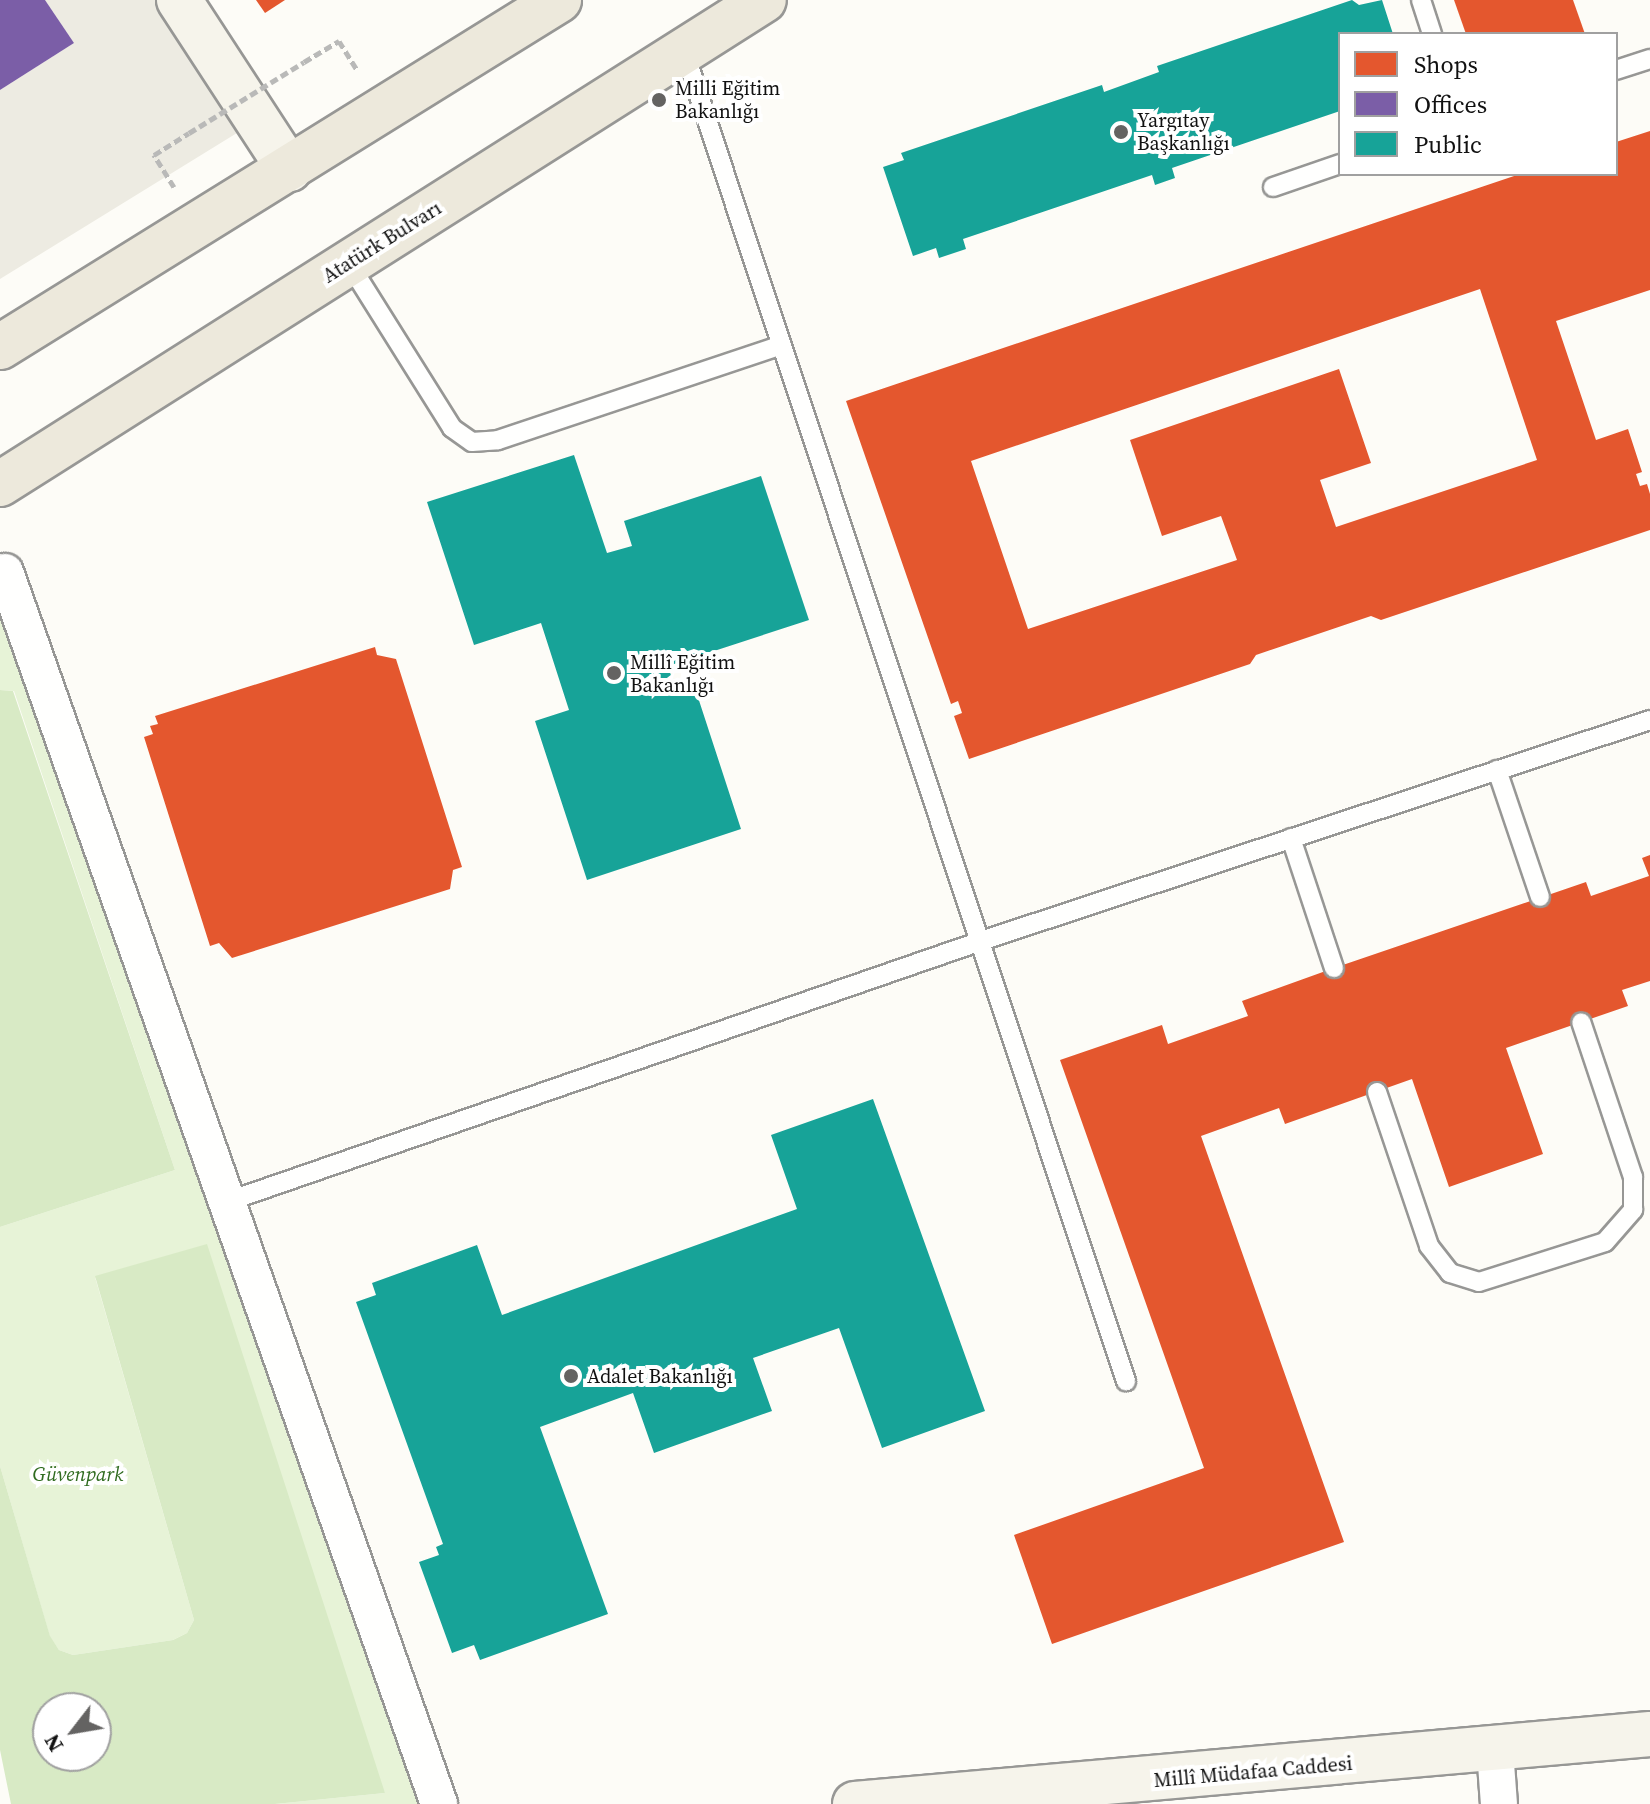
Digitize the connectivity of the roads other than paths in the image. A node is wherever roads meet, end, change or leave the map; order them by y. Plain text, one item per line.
1 (179, 0) edge
2 (559, 0) edge
3 (764, 0) edge
4 (1421, 0) edge
5 (1431, 32) edge
6 (684, 51) junction
7 (1650, 59) edge
8 (1618, 69) edge
9 (1338, 165) edge
10 (289, 169) junction
11 (1273, 187) dead end
12 (348, 262) junction
13 (782, 345) junction
14 (0, 347) edge
15 (0, 484) edge
16 (5, 572) dead end
17 (1650, 720) edge
18 (1497, 770) junction
19 (1291, 838) junction
20 (1540, 897) dead end
21 (981, 941) junction
22 (1334, 968) dead end
23 (1581, 1022) dead end
24 (1377, 1092) dead end
25 (229, 1201) junction
26 (1126, 1381) dead end
27 (1650, 1734) edge
28 (1495, 1750) junction
29 (439, 1804) edge
30 (855, 1804) edge
31 (1499, 1804) edge

1 - 10 main road
2 - 10 main road
3 - 6 main road, Atatürk Bulvarı
4 - 5 lane
6 - 12 main road, Atatürk Bulvarı
6 - 13 lane
7 - 8 lane
9 - 11 lane
10 - 14 main road
12 - 13 lane
12 - 15 main road, Atatürk Bulvarı
13 - 21 lane
16 - 25 street
17 - 18 lane
18 - 19 lane
18 - 20 lane
19 - 21 lane
19 - 22 lane
21 - 25 lane
21 - 26 lane
23 - 24 lane
25 - 29 street
27 - 28 main road, Millî Müdafaa Caddesi
28 - 30 main road, Millî Müdafaa Caddesi
28 - 31 street

